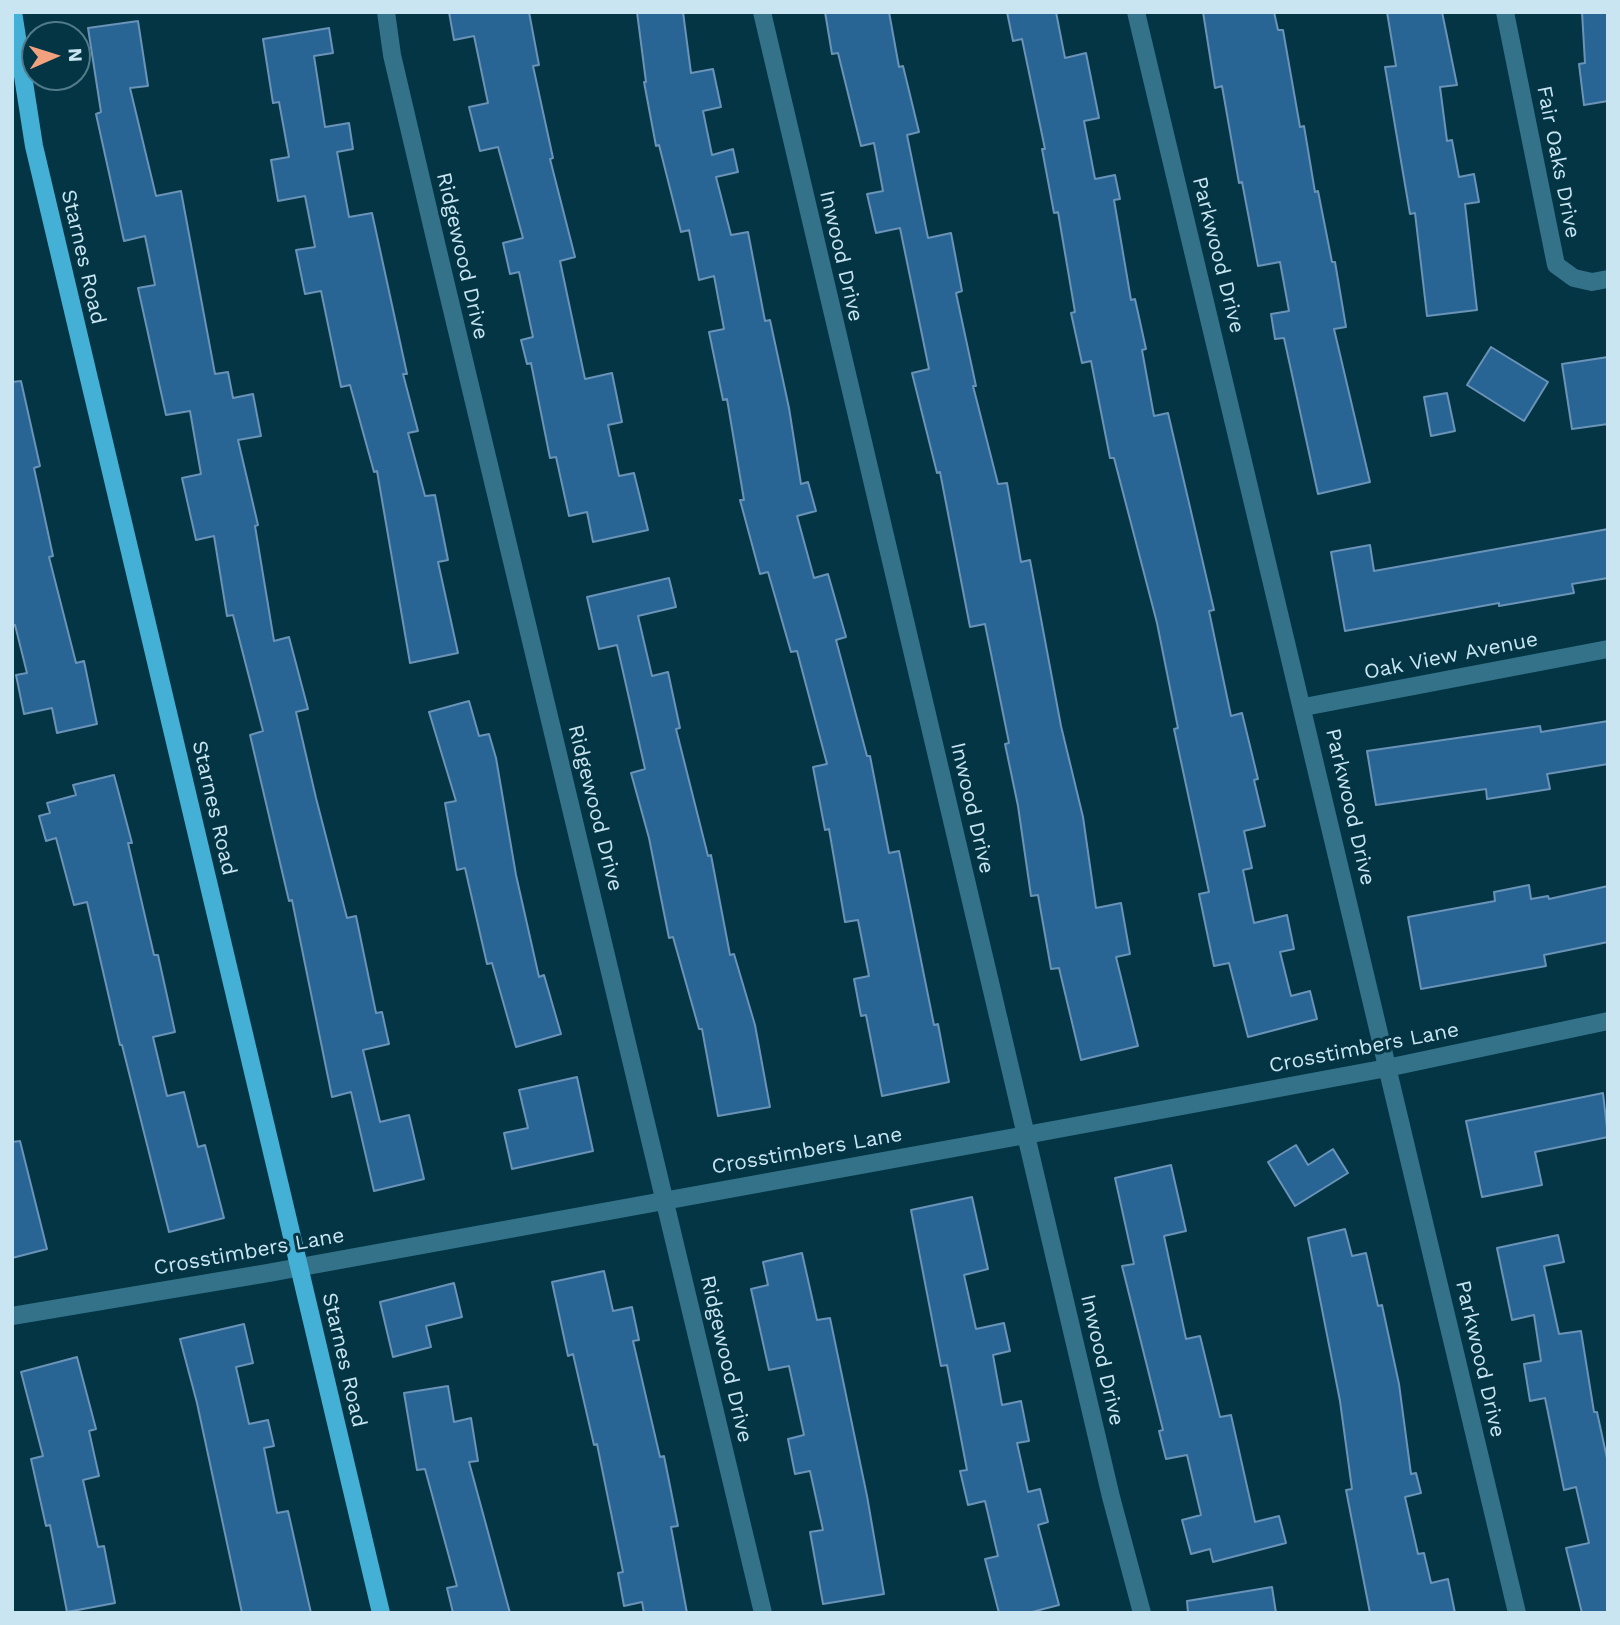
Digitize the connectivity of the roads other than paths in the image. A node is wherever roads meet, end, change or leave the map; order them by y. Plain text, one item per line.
1 (13, 12) edge
2 (386, 12) edge
3 (762, 12) edge
4 (1136, 12) edge
5 (1506, 12) edge
6 (1608, 279) edge
7 (1608, 649) edge
8 (1304, 707) junction
9 (1608, 1021) edge
10 (1387, 1068) junction
11 (1027, 1135) junction
12 (666, 1200) junction
13 (299, 1267) junction
14 (12, 1316) edge
15 (381, 1613) edge
16 (763, 1613) edge
17 (1142, 1613) edge
18 (1517, 1613) edge

1 - 13 main road, Starnes Road
2 - 12 street, Ridgewood Drive
3 - 11 street, Inwood Drive
4 - 8 street, Parkwood Drive
5 - 6 street, Fair Oaks Drive
7 - 8 street, Oak View Avenue
8 - 10 street, Parkwood Drive
9 - 10 street, Crosstimbers Lane
10 - 11 street, Crosstimbers Lane
10 - 18 street, Parkwood Drive
11 - 12 street, Crosstimbers Lane
11 - 17 street, Inwood Drive
12 - 13 street, Crosstimbers Lane
12 - 16 street, Ridgewood Drive
13 - 14 street, Crosstimbers Lane
13 - 15 main road, Starnes Road

